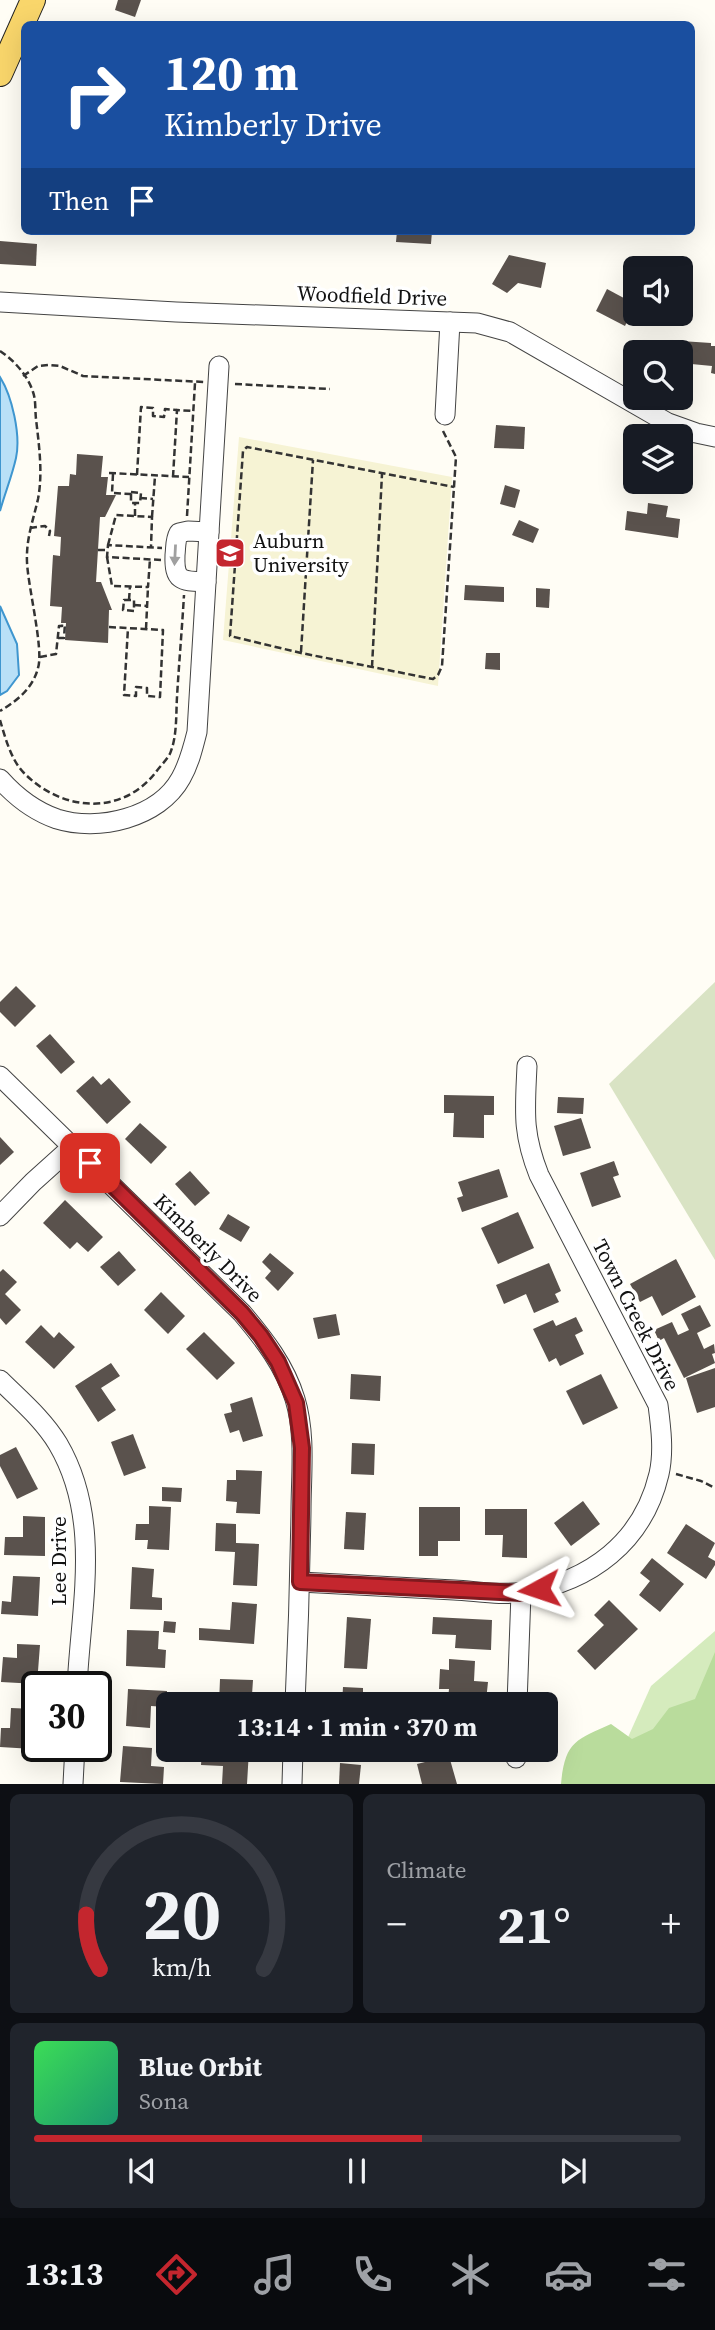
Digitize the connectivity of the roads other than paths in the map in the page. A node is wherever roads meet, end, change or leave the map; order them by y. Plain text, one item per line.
1 (33, 0) edge
2 (24, 21) edge
3 (21, 27) edge
4 (0, 74) edge
5 (0, 302) edge
6 (450, 322) junction
7 (218, 374) road end
8 (445, 415) road end
9 (715, 437) edge
10 (209, 532) junction
11 (206, 582) junction
12 (0, 779) edge
13 (527, 1066) dead end
14 (0, 1076) edge
15 (73, 1146) junction
16 (0, 1216) edge
17 (0, 1380) edge
18 (300, 1582) junction
19 (521, 1593) junction
20 (78, 1671) edge
21 (295, 1692) edge
22 (517, 1692) edge
23 (74, 1762) edge
24 (293, 1762) edge
25 (73, 1784) edge
26 (292, 1784) edge

1 - 2 main road
3 - 4 main road
5 - 6 street, Woodfield Drive
6 - 8 street
6 - 9 street, Woodfield Drive
7 - 10 street
10 - 11 street
10 -> 11 street
11 - 12 street
13 - 19 street, Town Creek Drive
14 - 15 street, Kimberly Drive
15 - 16 street
15 - 18 street, Kimberly Drive
17 - 20 street, Lee Drive
18 - 19 street, Town Creek Drive
18 - 21 street, Kimberly Drive
19 - 22 street
23 - 25 street
24 - 26 street

